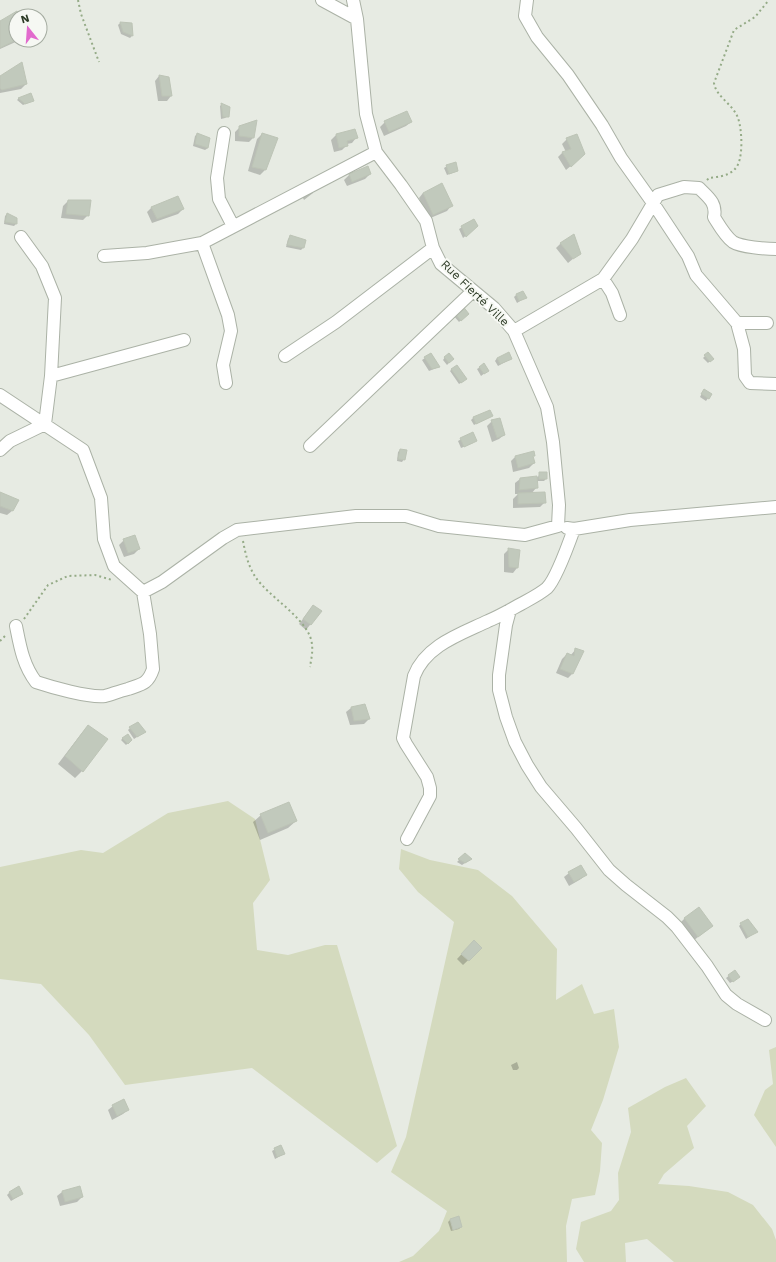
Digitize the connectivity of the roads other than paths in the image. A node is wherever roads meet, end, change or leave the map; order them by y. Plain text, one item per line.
1 (322, 0) edge
2 (353, 0) edge
3 (527, 0) edge
4 (357, 19) junction
5 (224, 134) dead end
6 (376, 152) junction
7 (653, 203) junction
8 (233, 226) junction
9 (21, 237) dead end
10 (202, 243) junction
11 (433, 248) junction
12 (776, 249) edge
13 (104, 256) dead end
14 (603, 278) junction
15 (473, 291) junction
16 (620, 315) dead end
17 (738, 323) junction
18 (766, 323) dead end
19 (514, 331) junction
20 (184, 340) dead end
21 (285, 356) dead end
22 (51, 376) junction
23 (226, 383) dead end
24 (776, 384) edge
25 (0, 395) edge
26 (45, 424) junction
27 (310, 446) dead end
28 (0, 450) edge
29 (776, 507) edge
30 (558, 526) junction
31 (574, 530) junction
32 (143, 592) junction
33 (510, 610) junction
34 (16, 626) road end
35 (407, 839) dead end
36 (766, 1020) dead end

1 - 4 street
2 - 4 street, Rue Fierté Ville
3 - 7 street
4 - 6 street, Rue Fierté Ville
5 - 8 street
6 - 8 street
6 - 11 street, Rue Fierté Ville
7 - 12 street
7 - 14 street
7 - 17 street
8 - 10 street
9 - 22 street
10 - 13 street
10 - 23 street
11 - 15 street, Rue Fierté Ville
11 - 21 street
14 - 16 street
14 - 19 street
15 - 19 street, Rue Fierté Ville
15 - 27 street
17 - 18 street
17 - 24 street
19 - 30 street, Rue Fierté Ville
20 - 22 street
22 - 26 street
25 - 26 street
26 - 28 street
26 - 32 street
29 - 31 street
30 - 31 street
30 - 32 street
31 - 33 street
32 - 34 street
33 - 35 street
33 - 36 street

